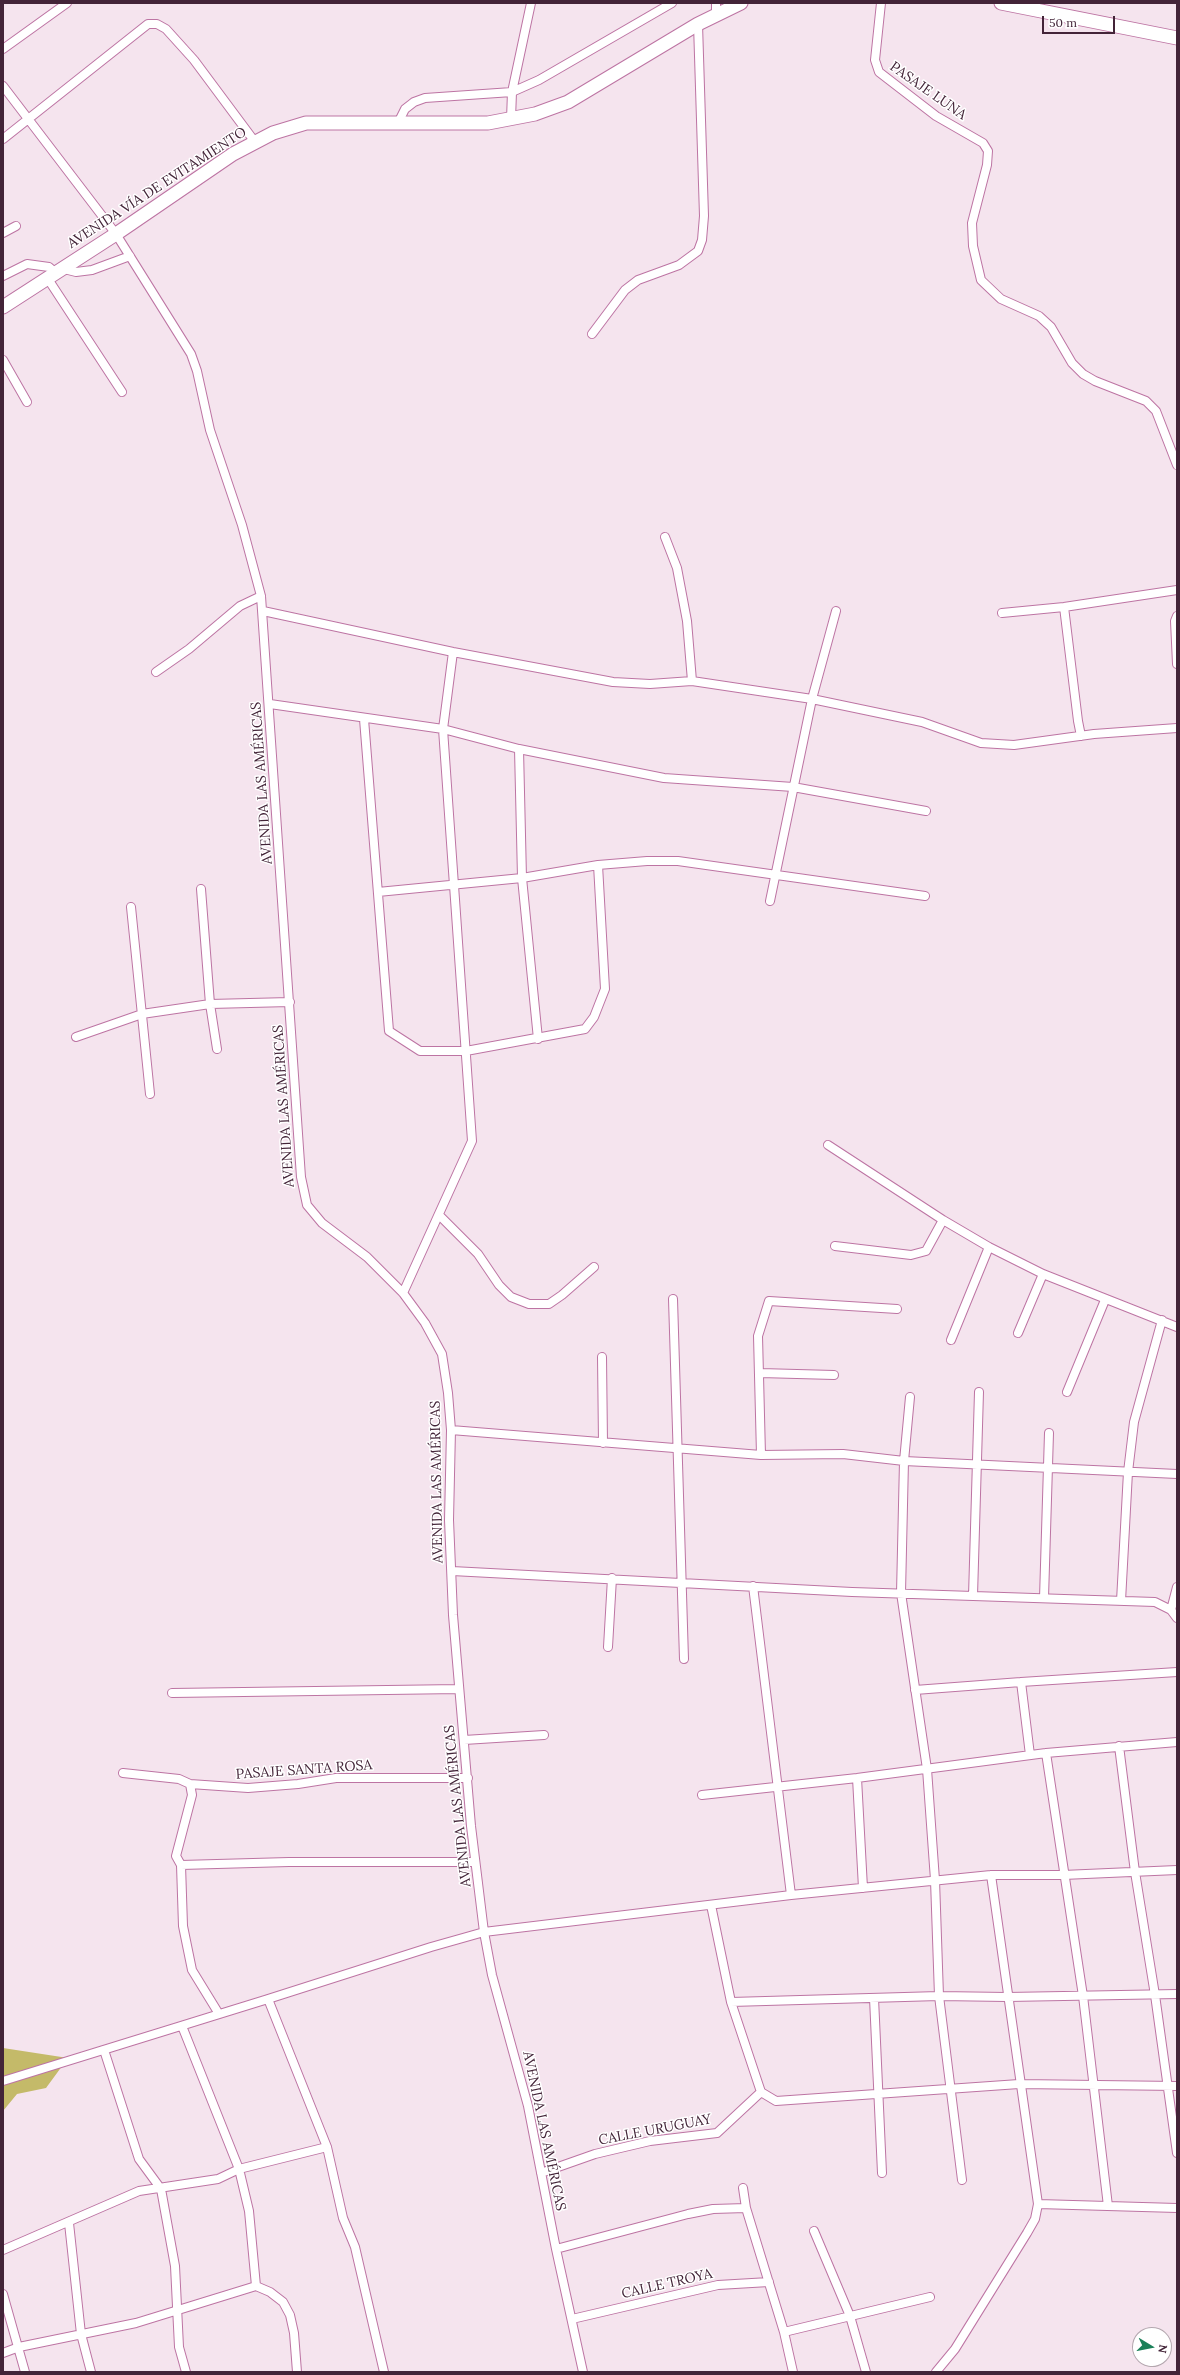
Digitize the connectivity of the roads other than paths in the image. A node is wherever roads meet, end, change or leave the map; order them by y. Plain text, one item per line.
1 (67, 3) edge
2 (531, 3) edge
3 (671, 3) edge
4 (741, 3) edge
5 (881, 3) edge
6 (1001, 3) edge
7 (716, 8) edge
8 (698, 24) junction
9 (1177, 38) edge
10 (3, 49) edge
11 (3, 86) edge
12 (512, 92) junction
13 (512, 119) junction
14 (30, 120) junction
15 (398, 123) junction
16 (3, 140) edge
17 (255, 142) junction
18 (16, 226) dead end
19 (3, 233) edge
20 (116, 234) junction
21 (130, 256) junction
22 (56, 274) junction
23 (3, 276) edge
24 (3, 308) edge
25 (592, 334) dead end
26 (3, 360) edge
27 (122, 392) dead end
28 (27, 402) dead end
29 (1177, 465) edge
30 (665, 537) dead end
31 (1177, 590) edge
32 (261, 596) junction
33 (1064, 607) junction
34 (263, 611) junction
35 (836, 611) dead end
36 (1002, 613) dead end
37 (1177, 616) edge
38 (453, 652) junction
39 (1177, 664) edge
40 (156, 672) dead end
41 (692, 681) junction
42 (812, 699) junction
43 (270, 704) junction
44 (364, 719) junction
45 (1177, 728) edge
46 (443, 729) junction
47 (1081, 736) junction
48 (518, 749) junction
49 (793, 787) junction
50 (926, 812) dead end
51 (598, 866) junction
52 (775, 875) junction
53 (522, 878) junction
54 (454, 885) junction
55 (201, 889) dead end
56 (378, 892) junction
57 (925, 896) dead end
58 (770, 901) dead end
59 (131, 907) dead end
60 (290, 1002) junction
61 (210, 1004) junction
62 (142, 1014) junction
63 (76, 1036) dead end
64 (538, 1039) junction
65 (217, 1049) dead end
66 (466, 1051) junction
67 (150, 1094) dead end
68 (828, 1144) dead end
69 (439, 1214) junction
70 (943, 1220) junction
71 (834, 1246) dead end
72 (988, 1247) junction
73 (594, 1267) dead end
74 (1043, 1274) junction
75 (403, 1293) junction
76 (673, 1299) dead end
77 (1105, 1300) junction
78 (897, 1309) dead end
79 (1162, 1320) junction
80 (1177, 1326) edge
81 (1018, 1333) dead end
82 (951, 1340) dead end
83 (602, 1357) dead end
84 (760, 1372) junction
85 (834, 1375) dead end
86 (979, 1392) dead end
87 (1068, 1392) dead end
88 (910, 1397) dead end
89 (451, 1430) junction
90 (1049, 1433) dead end
91 (603, 1443) junction
92 (677, 1448) junction
93 (761, 1455) junction
94 (904, 1461) junction
95 (977, 1464) junction
96 (1048, 1467) junction
97 (1128, 1472) junction
98 (1177, 1474) edge
99 (452, 1571) junction
100 (612, 1578) junction
101 (680, 1581) junction
102 (753, 1586) junction
103 (1177, 1587) edge
104 (901, 1593) junction
105 (974, 1596) junction
106 (1044, 1598) junction
107 (1121, 1601) junction
108 (1172, 1610) junction
109 (1177, 1618) edge
110 (608, 1647) dead end
111 (684, 1659) dead end
112 (1177, 1672) edge
113 (1021, 1682) junction
114 (459, 1689) junction
115 (915, 1690) junction
116 (172, 1693) dead end
117 (544, 1735) dead end
118 (464, 1740) junction
119 (1177, 1742) edge
120 (1119, 1746) junction
121 (1046, 1753) junction
122 (1030, 1755) junction
123 (927, 1769) junction
124 (123, 1774) dead end
125 (468, 1778) junction
126 (857, 1778) junction
127 (190, 1784) junction
128 (777, 1787) junction
129 (702, 1795) dead end
130 (475, 1862) junction
131 (181, 1865) junction
132 (1177, 1870) edge
133 (1135, 1872) junction
134 (991, 1875) junction
135 (1063, 1875) junction
136 (935, 1880) junction
137 (863, 1888) junction
138 (791, 1895) junction
139 (711, 1905) junction
140 (484, 1932) junction
141 (1177, 1994) edge
142 (1155, 1995) junction
143 (939, 1996) junction
144 (1083, 1996) junction
145 (1007, 1997) junction
146 (874, 1998) junction
147 (268, 1999) junction
148 (731, 2002) junction
149 (220, 2014) junction
150 (182, 2026) junction
151 (104, 2050) junction
152 (3, 2081) edge
153 (1019, 2084) junction
154 (1092, 2084) junction
155 (1168, 2086) junction
156 (1177, 2086) edge
157 (950, 2088) junction
158 (762, 2092) junction
159 (878, 2093) junction
160 (327, 2147) junction
161 (1177, 2153) edge
162 (239, 2169) junction
163 (541, 2173) junction
164 (882, 2173) dead end
165 (962, 2180) dead end
166 (743, 2188) dead end
167 (161, 2189) junction
168 (1038, 2204) junction
169 (1108, 2206) junction
170 (746, 2208) junction
171 (1177, 2208) edge
172 (69, 2223) junction
173 (814, 2230) dead end
174 (556, 2249) junction
175 (3, 2250) edge
176 (769, 2282) junction
177 (256, 2286) junction
178 (3, 2294) edge
179 (930, 2297) dead end
180 (176, 2311) junction
181 (850, 2316) junction
182 (572, 2319) junction
183 (784, 2332) junction
184 (81, 2334) junction
185 (19, 2347) junction
186 (3, 2354) edge
187 (25, 2372) edge
188 (91, 2372) edge
189 (186, 2372) edge
190 (297, 2372) edge
191 (384, 2372) edge
192 (583, 2372) edge
193 (793, 2372) edge
194 (866, 2372) edge
195 (936, 2372) edge

1 - 10 street
2 - 12 street
3 - 12 street
4 - 7 main road, AVENIDA VÍA DE EVITAMIENTO
5 - 29 street, PASAJE LUNA
6 - 9 main road
7 - 8 main road, AVENIDA VÍA DE EVITAMIENTO
8 - 13 main road, AVENIDA VÍA DE EVITAMIENTO
8 - 25 street
11 - 14 street, AVENIDA LAS AMÉRICAS
12 - 13 street
12 - 15 street
13 - 15 main road, AVENIDA VÍA DE EVITAMIENTO
14 - 16 street
14 - 17 street
14 - 20 street, AVENIDA LAS AMÉRICAS
15 - 17 main road, AVENIDA VÍA DE EVITAMIENTO
17 - 20 main road, AVENIDA VÍA DE EVITAMIENTO
18 - 19 street
20 - 21 street, AVENIDA LAS AMÉRICAS
20 - 22 main road, AVENIDA VÍA DE EVITAMIENTO
21 - 22 street
21 - 32 street, AVENIDA LAS AMÉRICAS
22 - 23 street
22 - 24 main road, AVENIDA VÍA DE EVITAMIENTO
22 - 27 street
26 - 28 street
30 - 41 street
31 - 33 street
32 - 34 street, AVENIDA LAS AMÉRICAS
32 - 40 street
33 - 36 street
33 - 47 street
34 - 38 street
34 - 43 street, AVENIDA LAS AMÉRICAS
35 - 42 street
37 - 39 street
38 - 41 street
38 - 46 street
41 - 42 street
42 - 47 street
42 - 49 street
43 - 44 street
43 - 60 street, AVENIDA LAS AMÉRICAS
44 - 46 street
44 - 56 street
45 - 47 street
46 - 48 street
46 - 54 street
48 - 49 street
48 - 53 street
49 - 50 street
49 - 52 street
51 - 52 street
51 - 53 street
51 - 64 street
52 - 57 street
52 - 58 street
53 - 54 street
53 - 64 street
54 - 56 street
54 - 66 street
55 - 61 street
56 - 66 street
59 - 62 street
60 - 61 street
60 - 75 street, AVENIDA LAS AMÉRICAS
61 - 62 street
61 - 65 street
62 - 63 street
62 - 67 street
64 - 66 street
66 - 69 street
68 - 70 street
69 - 73 street
69 - 75 street
70 - 71 street
70 - 72 street
72 - 74 street
72 - 82 street
74 - 77 street
74 - 81 street
75 - 89 street, AVENIDA LAS AMÉRICAS
76 - 92 street
77 - 79 street
77 - 87 street
78 - 84 street
79 - 80 street
79 - 97 street
83 - 91 street
84 - 85 street
84 - 93 street
86 - 95 street
88 - 94 street
89 - 91 street
89 - 99 street, AVENIDA LAS AMÉRICAS
90 - 96 street
91 - 92 street
92 - 93 street
92 - 101 street
93 - 94 street
94 - 95 street
94 - 104 street
95 - 96 street
95 - 105 street
96 - 97 street
96 - 106 street
97 - 98 street
97 - 107 street
99 - 100 street
99 - 114 street, AVENIDA LAS AMÉRICAS
100 - 101 street
100 - 110 street
101 - 102 street
101 - 111 street
102 - 104 street
102 - 128 street
103 - 108 street
104 - 105 street
104 - 115 street
105 - 106 street
106 - 107 street
107 - 108 street
108 - 109 street
112 - 113 street
113 - 115 street
113 - 122 street
114 - 116 street
114 - 118 street, AVENIDA LAS AMÉRICAS
115 - 123 street
117 - 118 street
118 - 125 street, AVENIDA LAS AMÉRICAS
119 - 120 street
120 - 121 street
120 - 133 street
121 - 122 street
121 - 135 street
122 - 123 street
123 - 126 street
123 - 136 street
124 - 127 street, PASAJE SANTA ROSA
125 - 127 street, PASAJE SANTA ROSA
125 - 130 street, AVENIDA LAS AMÉRICAS
126 - 128 street
126 - 137 street
127 - 131 street
128 - 129 street
128 - 138 street
130 - 131 street
130 - 140 street, AVENIDA LAS AMÉRICAS
131 - 149 street
132 - 133 street
133 - 135 street
133 - 142 street
134 - 135 street
134 - 136 street
134 - 145 street
135 - 144 street
136 - 137 street
136 - 143 street
137 - 138 street
138 - 139 street
139 - 140 street
139 - 148 street
140 - 147 street
140 - 163 street, AVENIDA LAS AMÉRICAS
141 - 142 street
142 - 144 street
142 - 155 street
143 - 145 street
143 - 146 street
143 - 157 street
144 - 145 street
144 - 154 street
145 - 153 street
146 - 148 street
146 - 159 street
147 - 149 street
147 - 160 street
148 - 158 street
149 - 150 street
150 - 151 street
150 - 162 street
151 - 152 street
151 - 167 street
153 - 154 street
153 - 157 street
153 - 168 street
154 - 155 street
154 - 169 street
155 - 156 street
155 - 161 street
157 - 159 street
157 - 165 street
158 - 159 street
158 - 163 street, CALLE URUGUAY
159 - 164 street
160 - 162 street
160 - 191 street
162 - 167 street
162 - 177 street
163 - 174 street, AVENIDA LAS AMÉRICAS
166 - 170 street
167 - 172 street
167 - 180 street
168 - 169 street
168 - 195 street
169 - 171 street
170 - 174 street
170 - 176 street
172 - 175 street
172 - 184 street
173 - 181 street
174 - 182 street, AVENIDA LAS AMÉRICAS
176 - 182 street, CALLE TROYA
176 - 183 street
177 - 180 street
177 - 190 street
178 - 185 street
179 - 181 street
180 - 184 street
180 - 189 street
181 - 183 street
181 - 194 street
182 - 192 street, AVENIDA LAS AMÉRICAS
183 - 193 street
184 - 185 street
184 - 188 street
185 - 186 street
185 - 187 street

